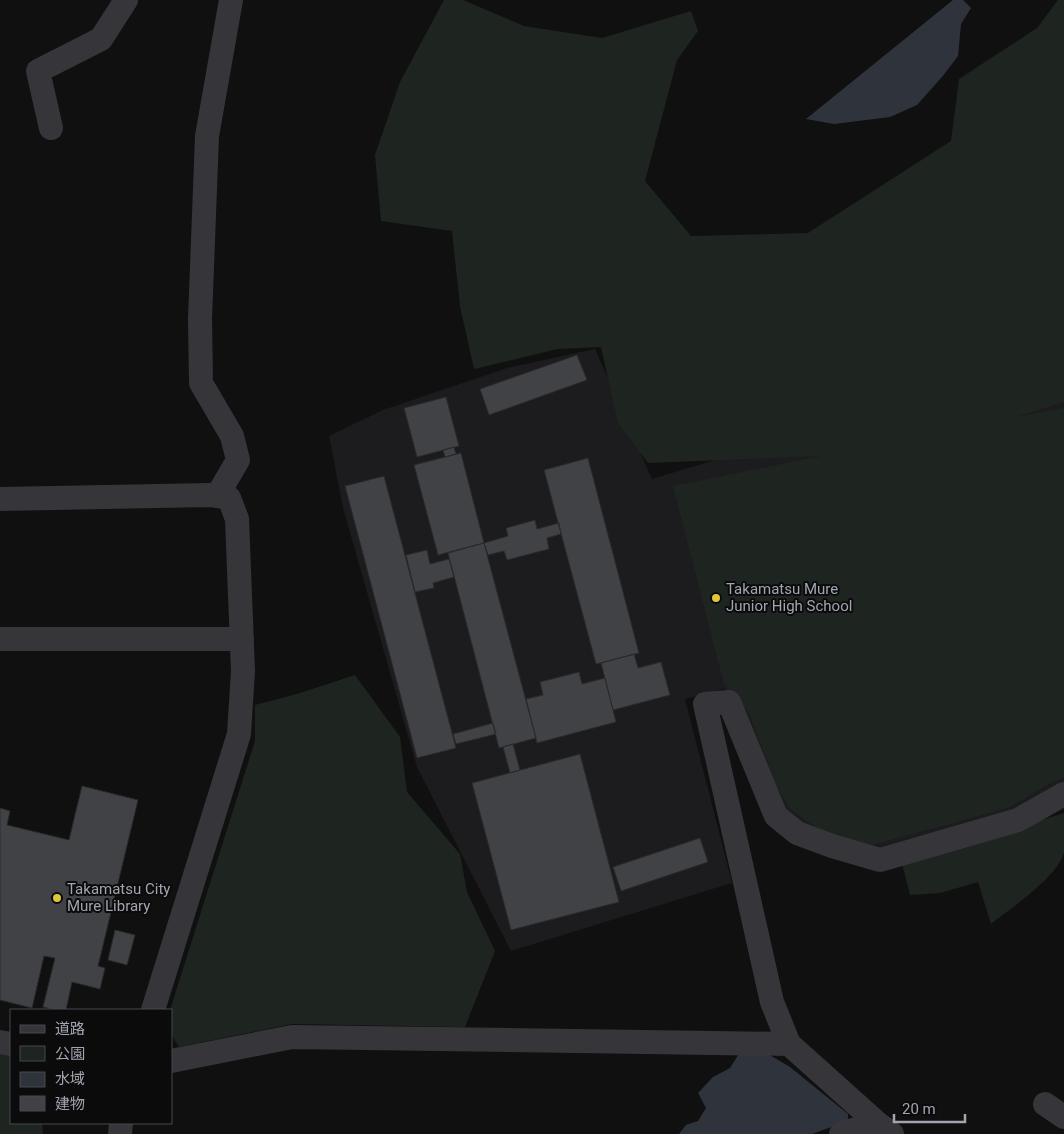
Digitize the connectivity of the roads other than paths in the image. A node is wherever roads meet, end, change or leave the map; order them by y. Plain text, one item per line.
1 (126, 0) edge
2 (231, 0) edge
3 (51, 128) dead end
4 (217, 496) junction
5 (0, 499) edge
6 (0, 639) edge
7 (242, 639) junction
8 (1064, 794) edge
9 (154, 1009) edge
10 (789, 1044) junction
11 (172, 1061) edge
12 (884, 1128) edge
13 (841, 1134) edge

1 - 3 street
2 - 4 street
4 - 5 street
4 - 7 street
6 - 7 street
7 - 9 street
8 - 10 street
10 - 11 street
10 - 12 street
12 - 13 street

